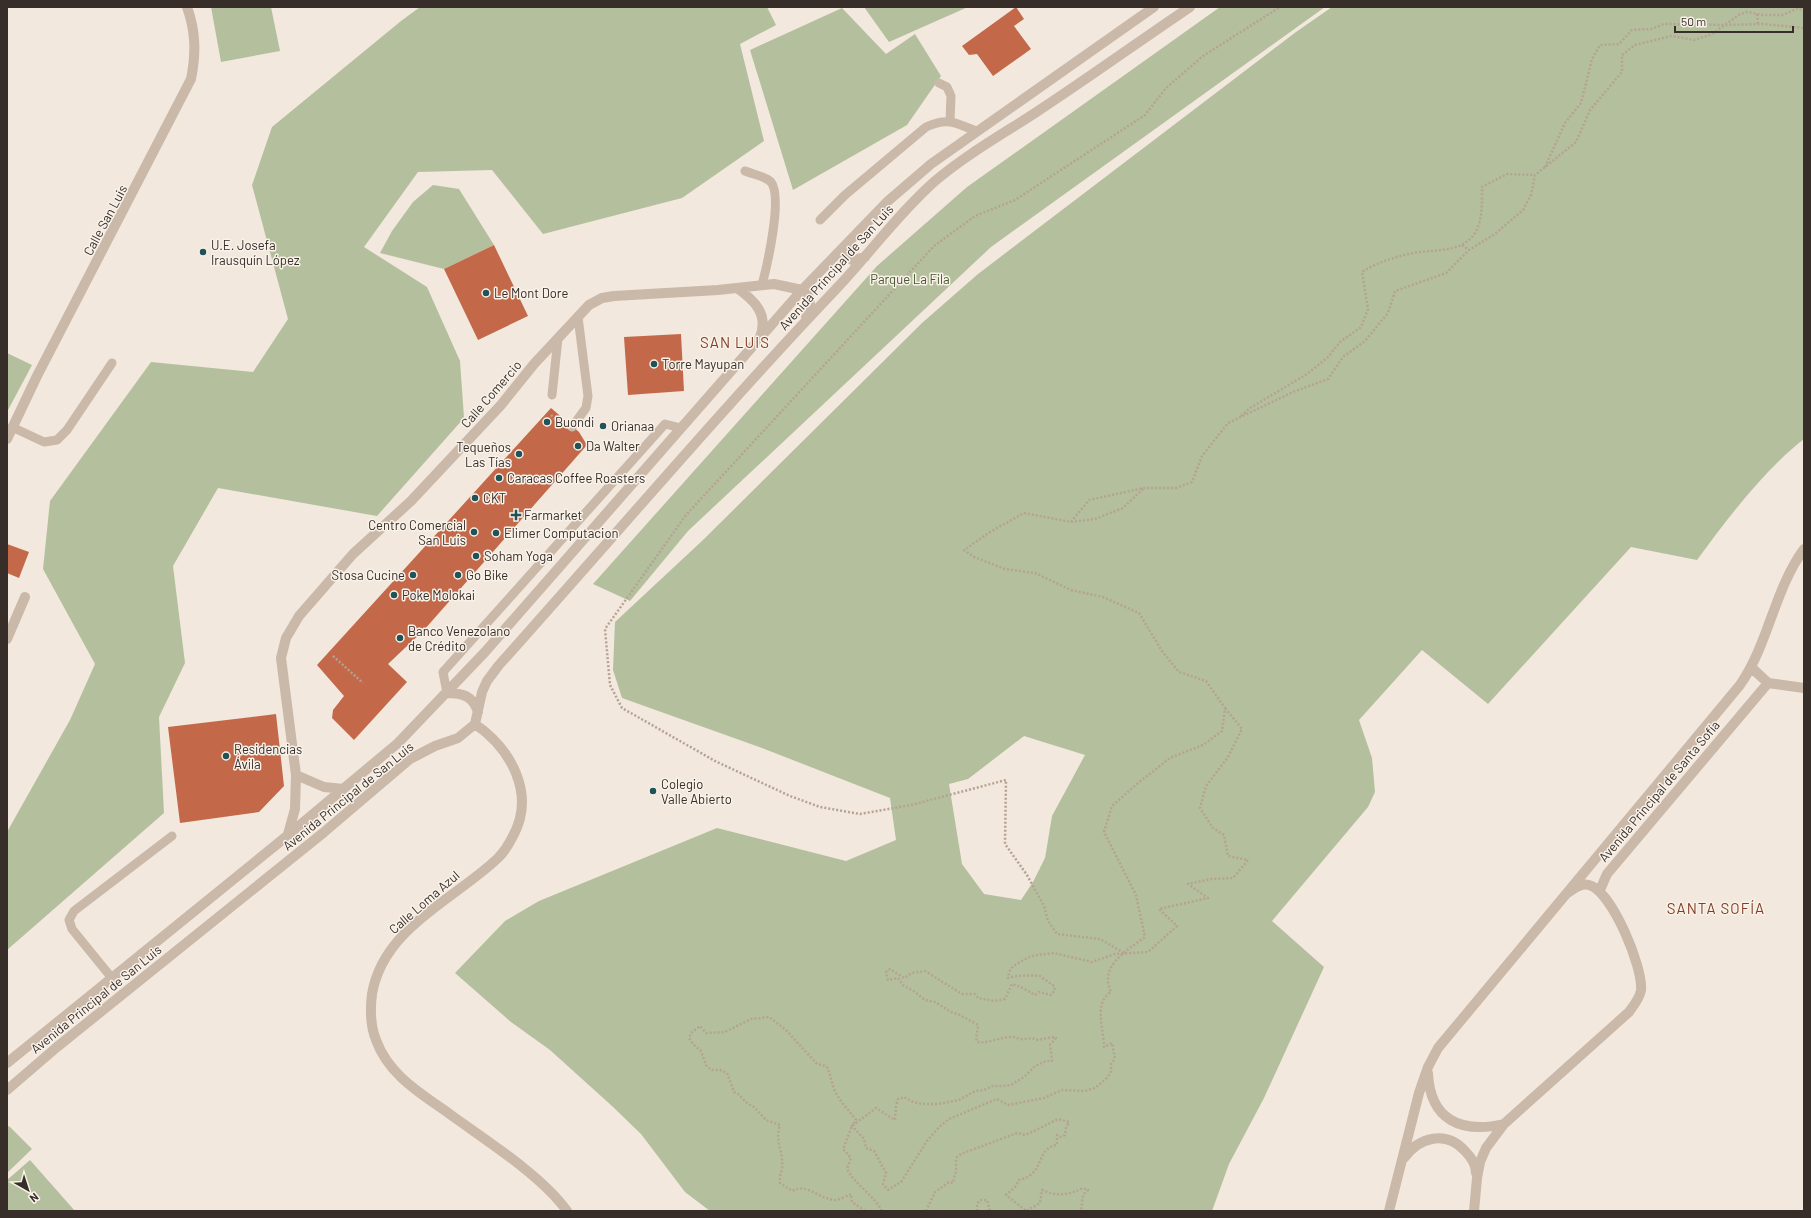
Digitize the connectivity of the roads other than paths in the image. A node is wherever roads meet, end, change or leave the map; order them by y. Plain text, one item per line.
1 (187, 7) edge
2 (1154, 7) edge
3 (1190, 7) edge
4 (939, 83) dead end
5 (950, 121) junction
6 (976, 131) junction
7 (745, 171) dead end
8 (820, 220) dead end
9 (849, 241) junction
10 (866, 256) junction
11 (762, 285) junction
12 (737, 288) junction
13 (802, 290) junction
14 (578, 317) junction
15 (803, 324) junction
16 (558, 338) junction
17 (758, 341) junction
18 (112, 363) dead end
19 (552, 395) dead end
20 (12, 427) junction
21 (572, 427) dead end
22 (681, 428) junction
23 (7, 438) edge
24 (1804, 549) edge
25 (25, 597) dead end
26 (7, 639) edge
27 (1752, 668) junction
28 (1768, 683) junction
29 (1804, 688) edge
30 (447, 693) junction
31 (478, 712) junction
32 (475, 724) junction
33 (296, 775) junction
34 (343, 789) junction
35 (172, 836) dead end
36 (287, 836) junction
37 (1600, 890) junction
38 (1563, 896) junction
39 (111, 977) junction
40 (7, 1063) edge
41 (1428, 1067) junction
42 (7, 1090) edge
43 (1504, 1124) junction
44 (1400, 1164) junction
45 (1477, 1178) junction
46 (567, 1211) edge
47 (1389, 1211) edge
48 (1474, 1211) edge

1 - 20 street, Calle San Luis
2 - 6 street, Avenida Principal de San Luis
3 - 10 street, Avenida Principal de San Luis
4 - 5 lane
5 - 6 lane
5 - 8 lane
6 - 9 street, Avenida Principal de San Luis
7 - 11 lane
9 - 10 street
9 - 13 street, Avenida Principal de San Luis
10 - 15 street, Avenida Principal de San Luis
11 - 12 street, Calle Comercio
11 - 13 street, Calle Comercio
12 - 14 street, Calle Comercio
12 - 17 street
13 - 15 street
13 - 17 street, Avenida Principal de San Luis
14 - 16 street, Calle Comercio
14 - 21 lane
15 - 31 street, Avenida Principal de San Luis
16 - 19 lane
16 - 33 street, Calle Comercio
17 - 22 street, Avenida Principal de San Luis
18 - 20 lane
20 - 23 street, Calle San Luis
22 - 30 street, Avenida Principal de San Luis
22 - 30 lane
24 - 27 street, Avenida Principal de Santa Sofía
25 - 26 street
27 - 28 street
27 - 38 street, Avenida Principal de Santa Sofía
28 - 29 street
28 - 37 street, Avenida Principal de Santa Sofía
30 - 31 street
30 - 34 street, Avenida Principal de San Luis
31 - 32 street, Avenida Principal de San Luis
32 - 42 street, Avenida Principal de San Luis
32 - 46 street, Calle Loma Azul
33 - 34 street
33 - 36 street, Calle Comercio
34 - 36 street, Avenida Principal de San Luis
35 - 39 lane
36 - 39 street, Avenida Principal de San Luis
37 - 38 street
37 - 43 street
38 - 41 street, Avenida Principal de Santa Sofía
39 - 40 street, Avenida Principal de San Luis
41 - 43 street
41 - 44 street, Avenida Principal de Santa Sofía
43 - 45 street
44 - 45 street
44 - 47 street, Avenida Principal de Santa Sofía
45 - 48 street

